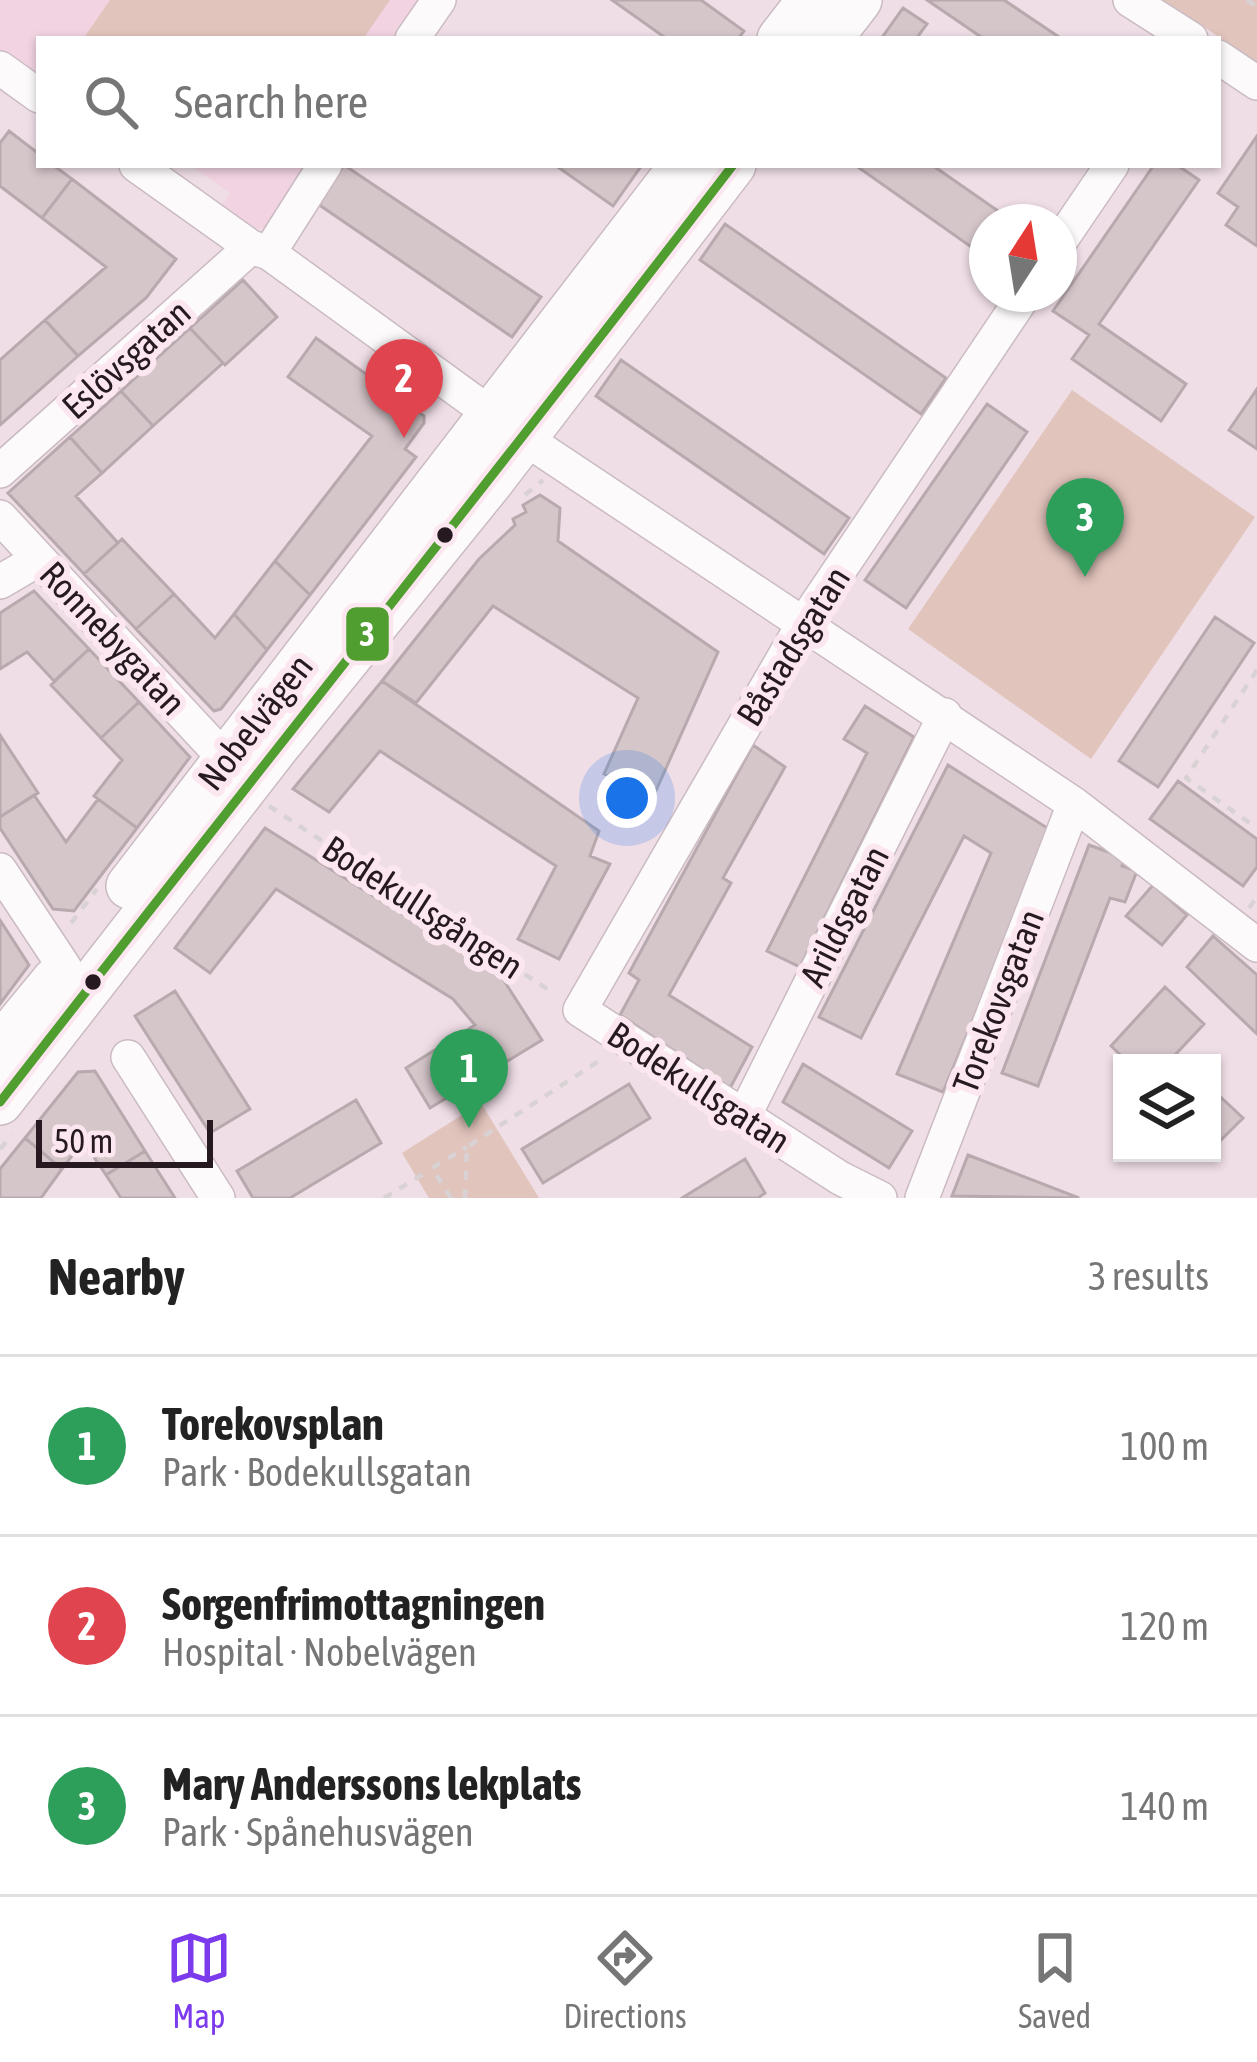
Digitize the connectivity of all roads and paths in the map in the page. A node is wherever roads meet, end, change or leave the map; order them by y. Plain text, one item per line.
1 (439, 0) edge
2 (810, 0) edge
3 (859, 0) edge
4 (1130, 0) edge
5 (1247, 0) edge
6 (1257, 7) edge
7 (414, 36) edge
8 (782, 36) edge
9 (831, 36) edge
10 (1186, 36) edge
11 (1221, 59) edge
12 (0, 68) edge
13 (1257, 83) edge
14 (36, 94) edge
15 (140, 168) edge
16 (323, 168) edge
17 (681, 168) edge
18 (730, 168) edge
19 (1110, 168) edge
20 (1077, 217) edge
21 (260, 250) junction
22 (1013, 312) edge
23 (508, 426) junction
24 (0, 472) edge
25 (0, 517) edge
26 (38, 559) junction
27 (0, 582) edge
28 (802, 626) junction
29 (1257, 670) edge
30 (945, 716) junction
31 (226, 760) junction
32 (266, 804) dead end
33 (1074, 804) junction
34 (1257, 828) edge
35 (0, 870) edge
36 (1257, 945) edge
37 (65, 968) junction
38 (580, 1010) junction
39 (629, 1042) junction
40 (0, 1047) edge
41 (128, 1057) dead end
42 (0, 1102) edge
43 (744, 1116) junction
44 (467, 1147) junction
45 (432, 1168) junction
46 (832, 1188) edge
47 (218, 1198) edge
48 (384, 1198) edge
49 (451, 1198) edge
50 (465, 1198) edge
51 (880, 1198) edge
52 (922, 1198) edge

1 - 7 street
2 - 8 main road
3 - 9 main road
4 - 10 street
5 - 6 path
11 - 13 street
12 - 14 street
15 - 21 street
16 - 21 street, Eslövsgatan
17 - 23 main road, Nobelvägen
18 - 23 main road, Nobelvägen
19 - 20 street
21 - 23 street
21 - 24 street, Eslövsgatan
22 - 28 street, Båstadsgatan
23 - 28 street
23 - 31 main road, Nobelvägen
23 - 42 main road, Nobelvägen
25 - 26 street, Ronnebygatan
26 - 27 street
26 - 31 street, Ronnebygatan
28 - 30 street
28 - 38 street, Båstadsgatan
29 - 34 path
30 - 33 street
30 - 43 street, Arildsgatan
31 - 37 main road, Nobelvägen
32 - 38 path, Bodekullsgången
33 - 36 street
33 - 52 street, Torekovsgatan
35 - 37 street
37 - 40 main road, Nobelvägen
38 - 39 street, Bodekullsgatan
39 - 43 street, Bodekullsgatan
39 - 44 path
41 - 47 street
43 - 46 street, Bodekullsgatan
44 - 45 path
44 - 50 path
45 - 48 path
45 - 49 path
46 - 51 street, Bodekullsgatan

